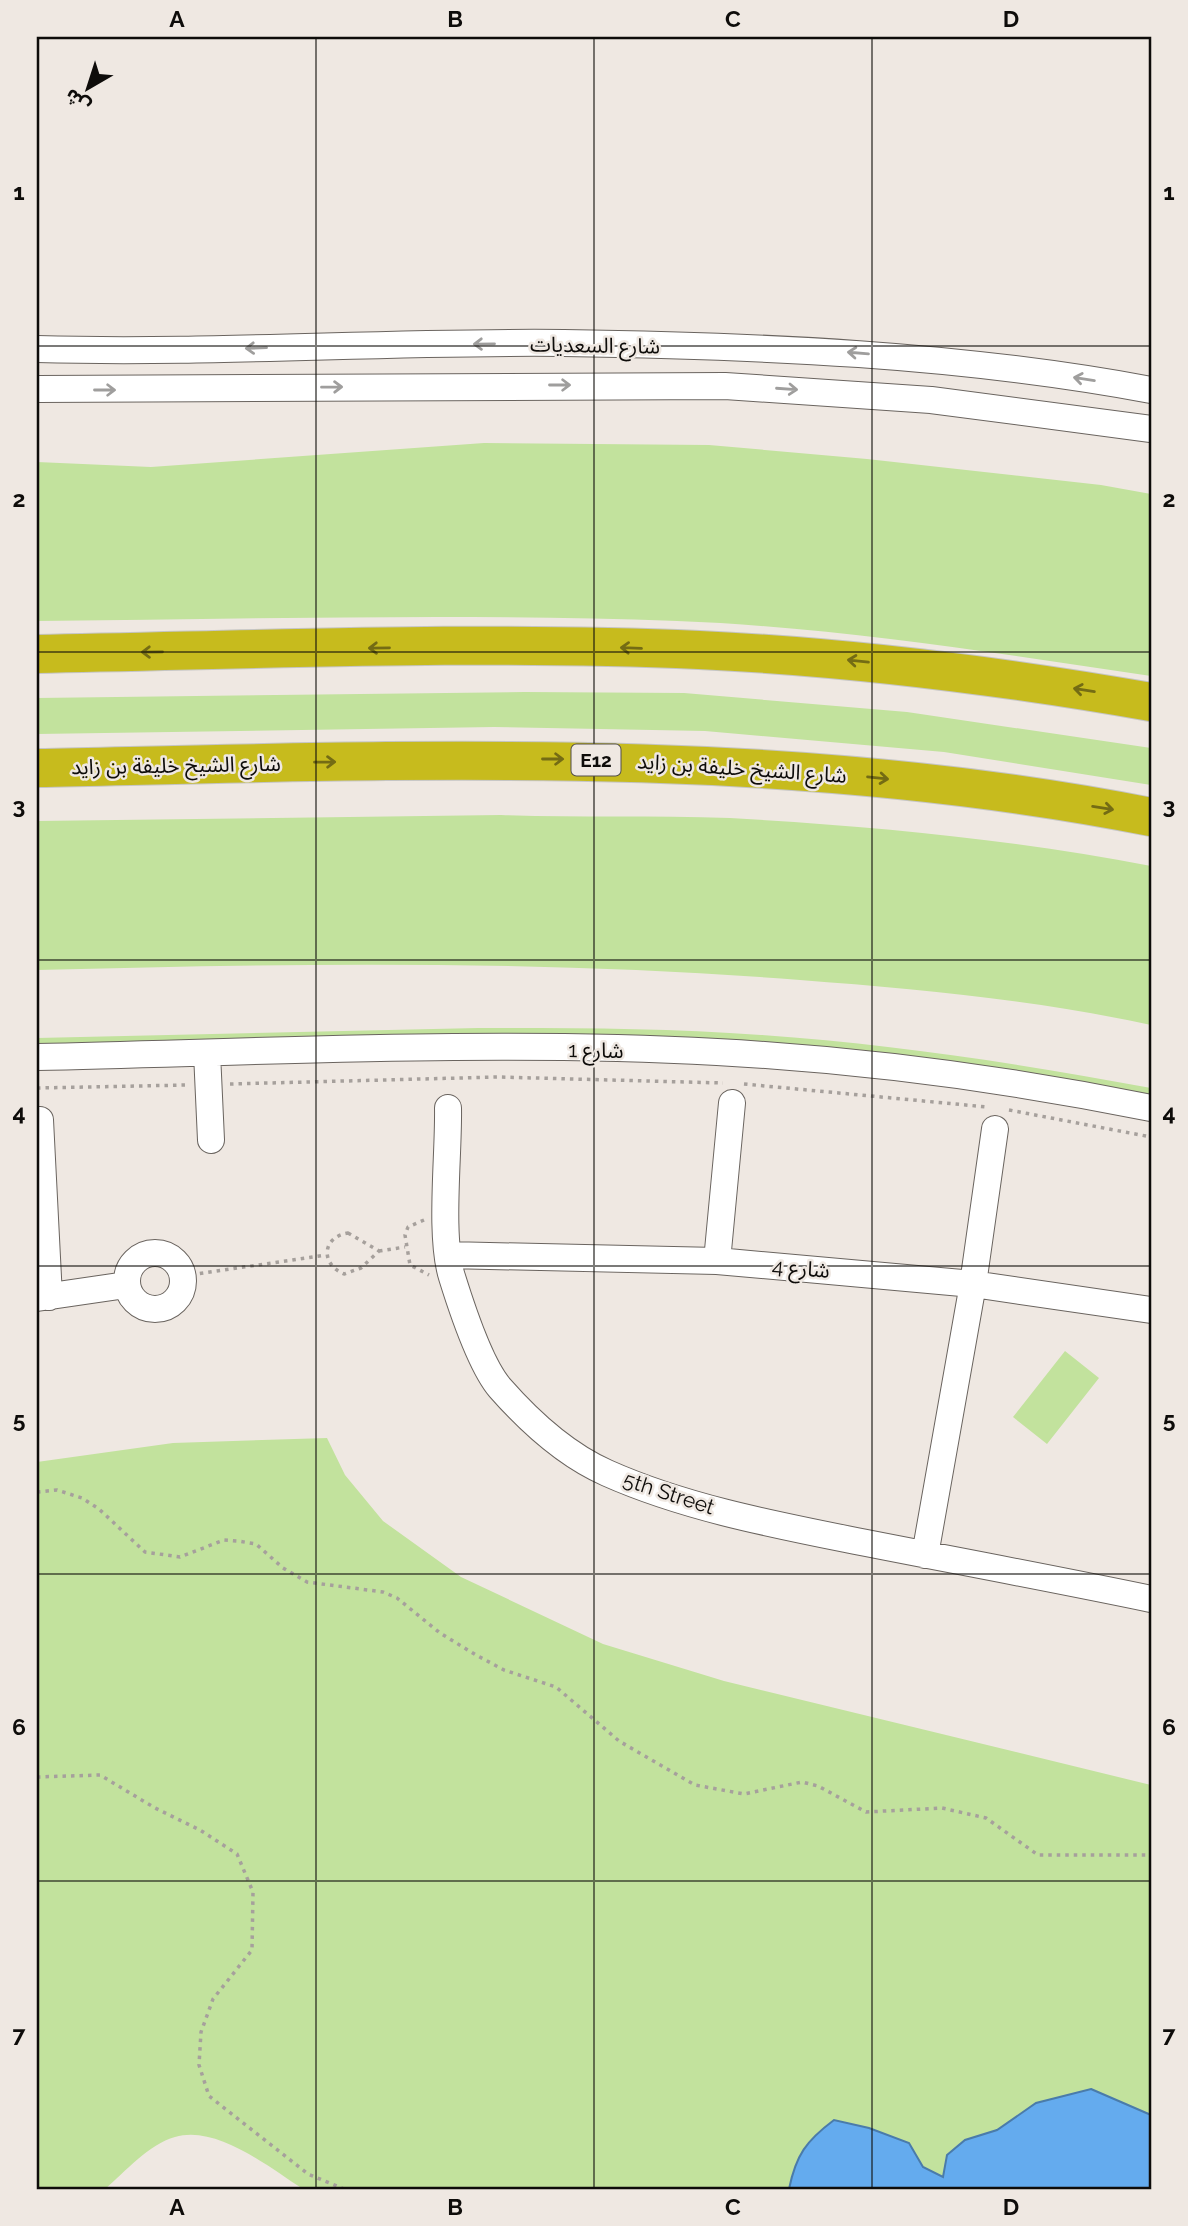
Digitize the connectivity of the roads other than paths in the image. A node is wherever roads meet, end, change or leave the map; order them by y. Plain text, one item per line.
1 (37, 349) edge
2 (37, 389) edge
3 (1151, 390) edge
4 (1151, 429) edge
5 (37, 654) edge
6 (1151, 702) edge
7 (37, 768) edge
8 (1151, 817) edge
9 (207, 1053) junction
10 (37, 1057) edge
11 (732, 1090) road end
12 (448, 1108) dead end
13 (1151, 1108) edge
14 (40, 1120) dead end
15 (995, 1129) dead end
16 (211, 1140) dead end
17 (717, 1261) junction
18 (444, 1264) junction
19 (973, 1284) junction
20 (126, 1285) junction
21 (43, 1298) edge
22 (1151, 1310) edge
23 (925, 1555) junction
24 (1151, 1599) edge

3 -> 1 street, شارع السعديات
2 -> 4 street, شارع السعديات
6 -> 5 highway
7 -> 8 highway, شارع الشيخ خليفة بن زايد / E12
9 - 10 street, شارع 1
9 - 13 street, شارع 1
9 - 16 street
11 - 17 street
12 - 18 street, 5th Street
14 - 21 street
15 - 19 street
17 - 18 street, شارع 4
17 - 19 street, شارع 4
18 - 23 street, 5th Street
19 - 22 street, شارع 4
19 - 23 street
20 - 20 street
20 - 21 street
23 - 24 street, 5th Street

